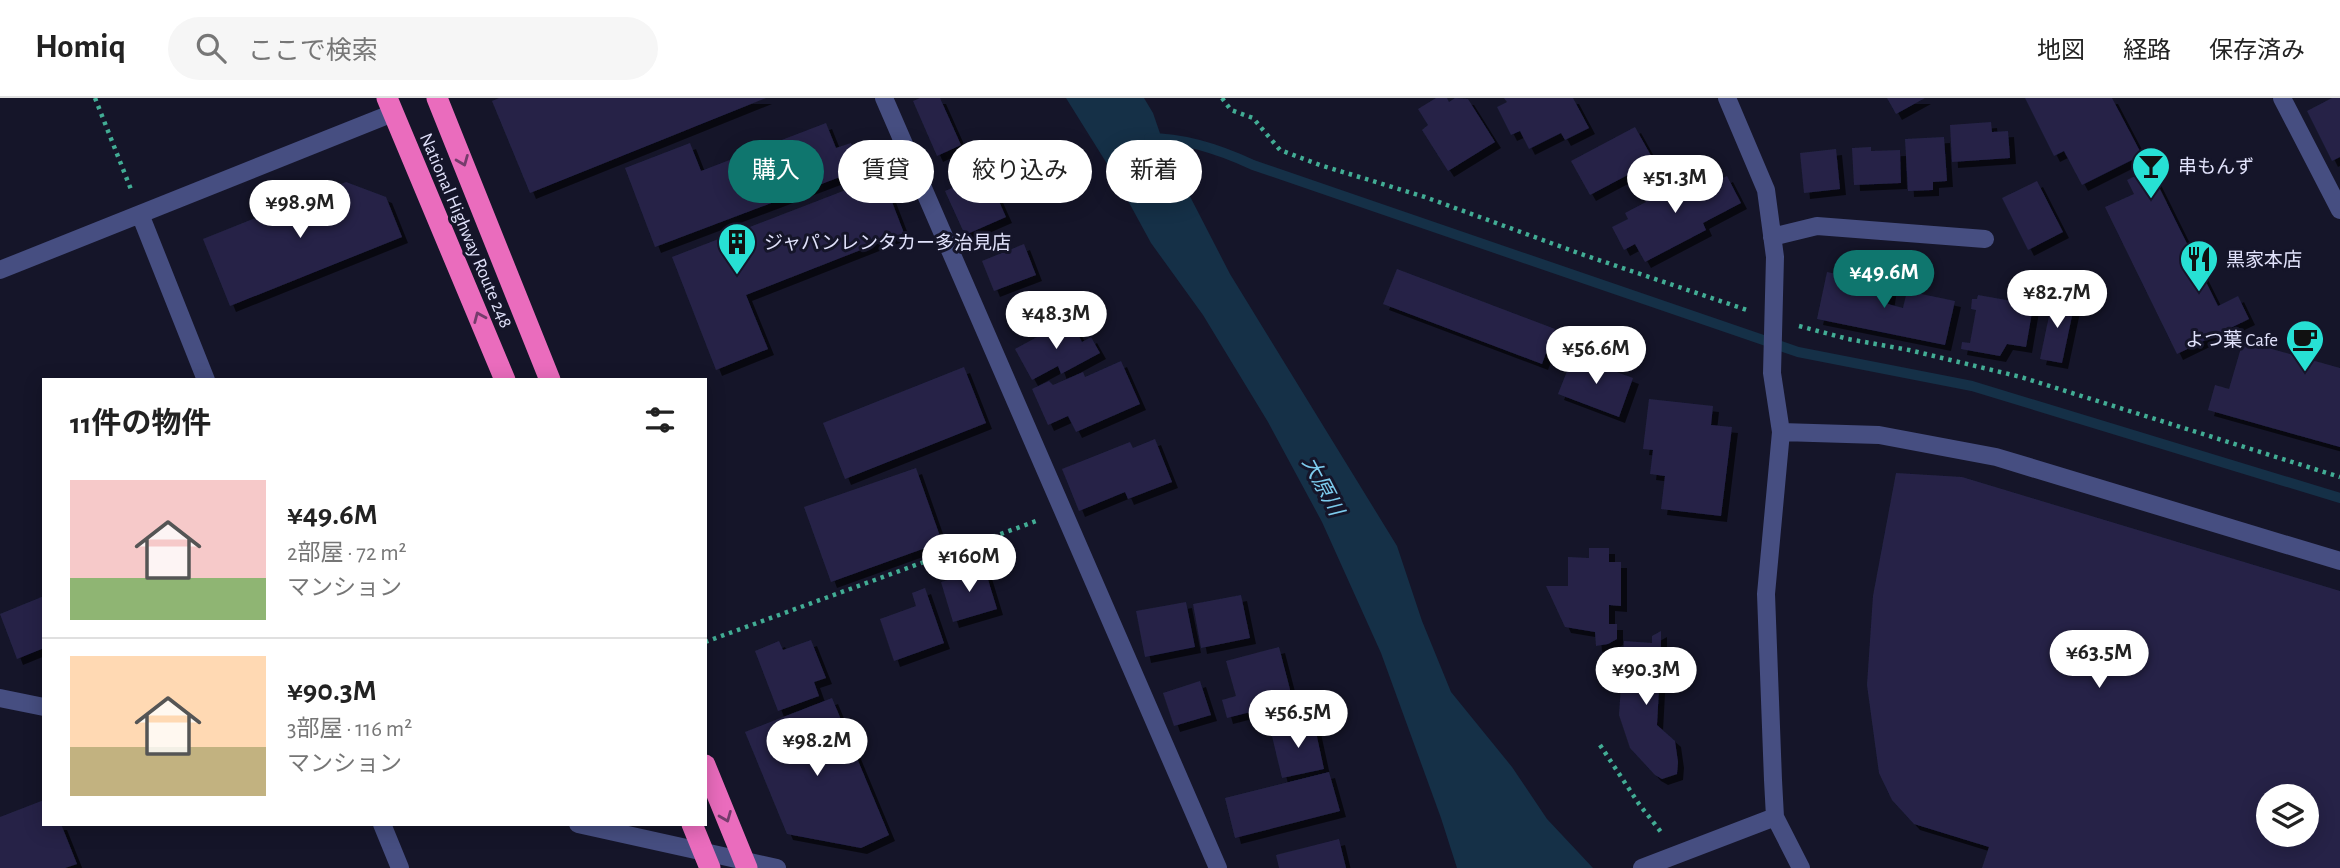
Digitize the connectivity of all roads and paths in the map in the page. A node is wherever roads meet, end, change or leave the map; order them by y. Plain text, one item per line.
1 (95, 98) edge
2 (437, 98) edge
3 (884, 98) edge
4 (1223, 98) edge
5 (1727, 98) edge
6 (2282, 98) edge
7 (390, 106) edge
8 (2340, 210) edge
9 (141, 214) junction
10 (1772, 237) junction
11 (1984, 239) dead end
12 (0, 270) edge
13 (1774, 319) junction
14 (205, 378) edge
15 (504, 378) edge
16 (549, 378) edge
17 (1781, 432) junction
18 (2340, 477) edge
19 (1063, 511) junction
20 (2340, 561) edge
21 (707, 641) edge
22 (0, 698) edge
23 (42, 707) edge
24 (1600, 745) dead end
25 (707, 770) edge
26 (1775, 817) junction
27 (383, 826) edge
28 (585, 826) edge
29 (693, 826) edge
30 (1667, 838) dead end
31 (707, 860) edge
32 (745, 865) edge
33 (400, 868) edge
34 (777, 868) edge
35 (1218, 868) edge
36 (1642, 868) edge
37 (1801, 868) edge

1 - 9 path
2 -> 16 highway, National Highway Route 248
3 - 19 street
4 - 13 path
5 - 10 street
6 - 8 street
7 - 9 street
15 -> 7 highway, National Highway Route 248
9 - 12 street
9 - 14 street
10 - 11 street
10 - 13 street
13 - 17 street
13 - 18 path
17 - 20 street
17 - 26 street
19 - 21 path
19 - 35 street
22 - 23 street
24 - 30 path
25 -> 32 highway
26 - 36 street
26 - 37 street
27 - 33 street
28 - 31 street
29 - 31 highway
31 - 32 street
32 - 34 street

